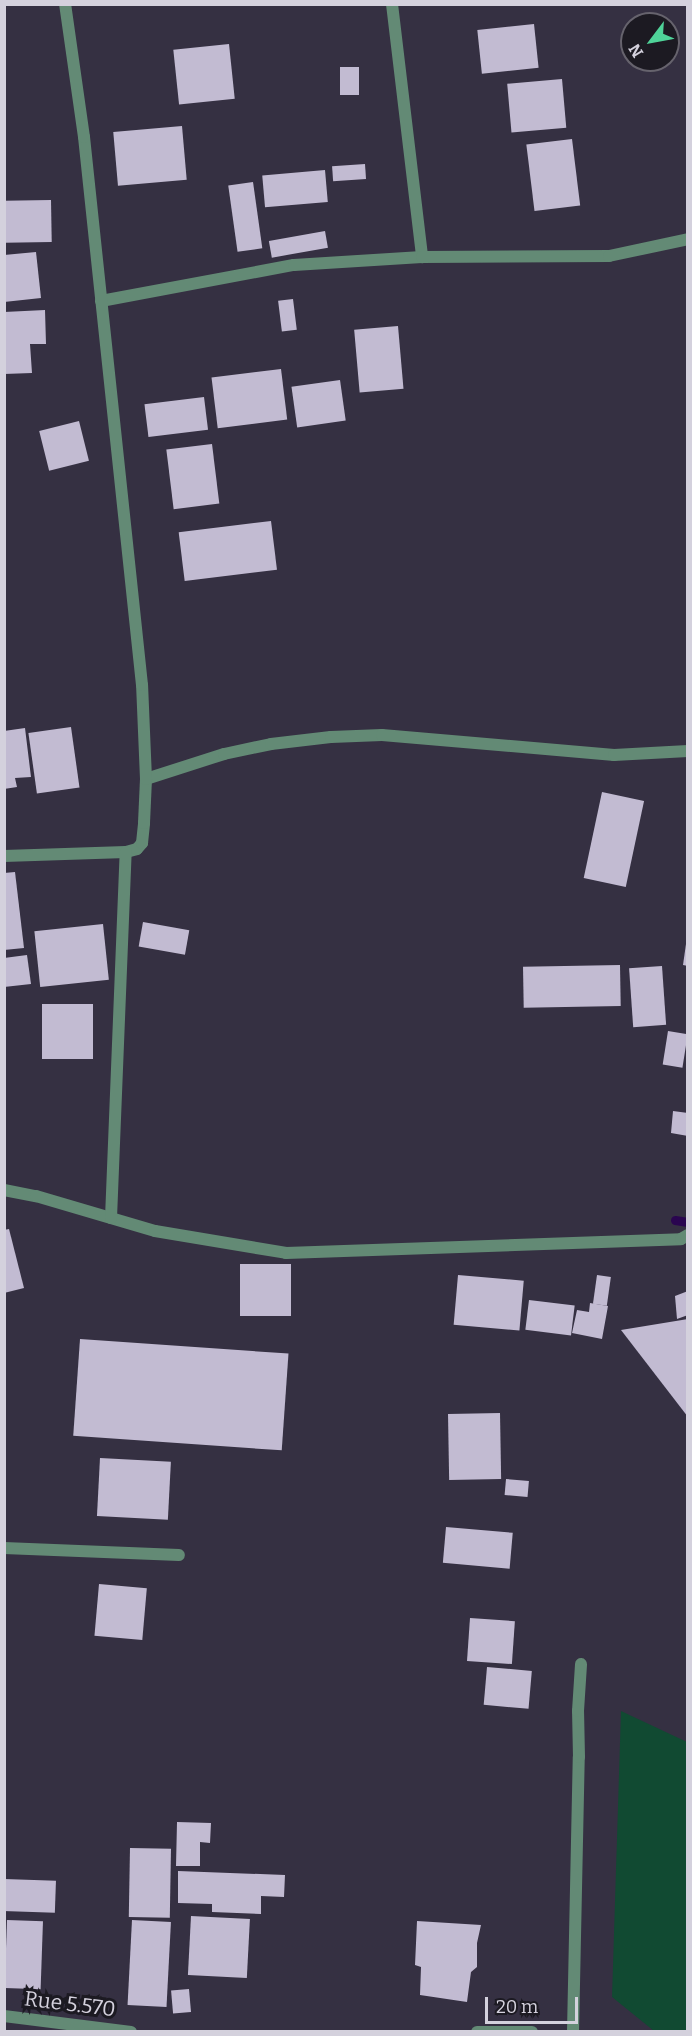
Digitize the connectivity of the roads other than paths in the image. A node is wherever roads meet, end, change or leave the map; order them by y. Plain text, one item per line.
1 (65, 4) edge
2 (392, 4) edge
3 (687, 239) edge
4 (422, 257) junction
5 (101, 301) junction
6 (687, 751) edge
7 (146, 779) junction
8 (126, 852) junction
9 (4, 856) edge
10 (4, 1190) edge
11 (111, 1218) junction
12 (687, 1235) edge
13 (4, 1548) edge
14 (179, 1555) dead end
15 (581, 1664) dead end
16 (4, 2016) edge
17 (43, 2026) edge
18 (132, 2031) edge
19 (477, 2031) edge
20 (497, 2031) edge
21 (532, 2031) edge
22 (573, 2031) edge

1 - 5 street
2 - 4 street
3 - 4 street
4 - 5 street
5 - 7 street
6 - 7 street
7 - 8 street
8 - 9 street
8 - 11 street
10 - 11 street
11 - 12 street
13 - 14 street
15 - 22 street
16 - 17 street, Rue 5.570
17 - 18 street, Rue 5.570
19 - 20 street
20 - 21 street

